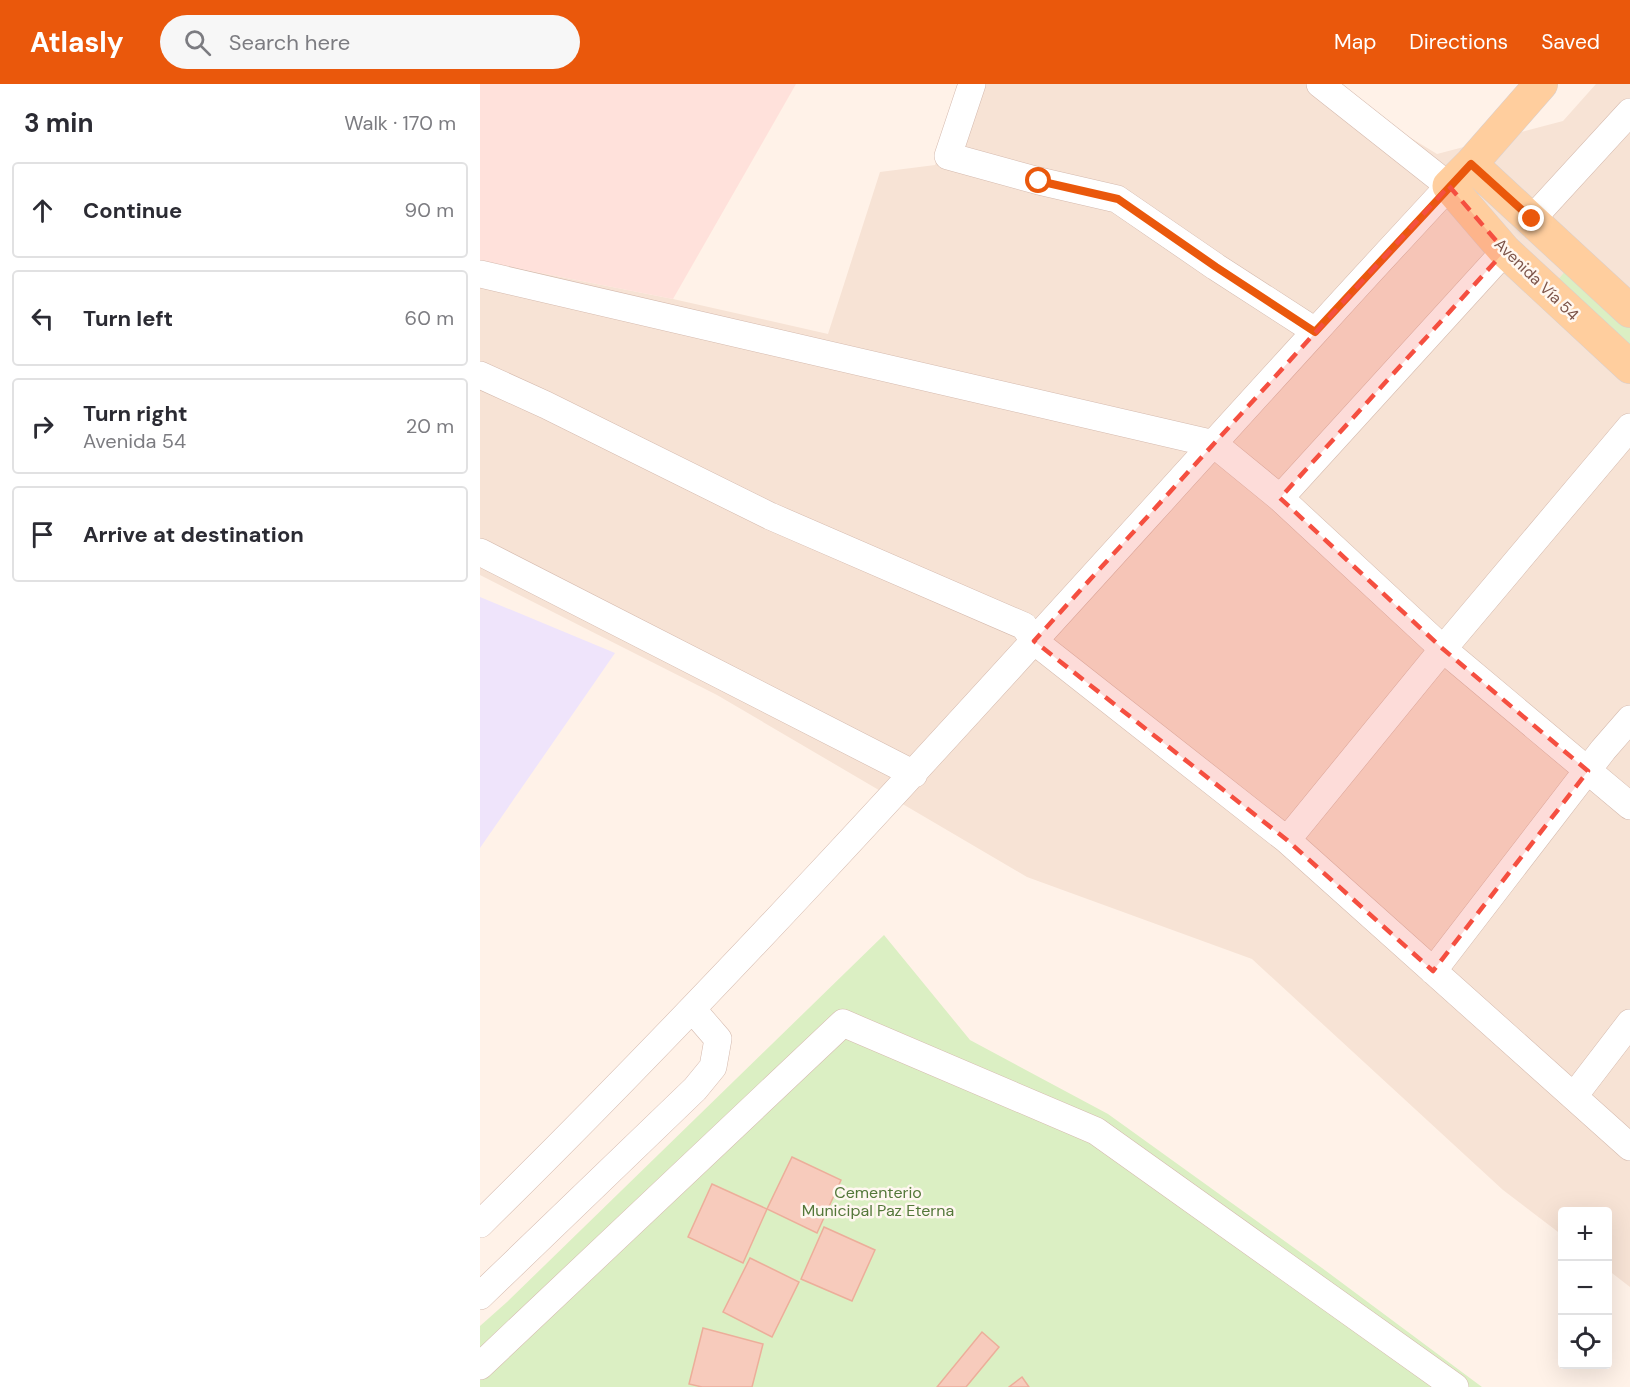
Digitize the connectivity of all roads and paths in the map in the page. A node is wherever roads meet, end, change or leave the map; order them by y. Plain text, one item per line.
1 (972, 84) edge
2 (1320, 84) edge
3 (1541, 84) edge
4 (1630, 112) edge
5 (1460, 175) junction
6 (1532, 219) junction
7 (1505, 250) junction
8 (480, 274) edge
9 (1630, 311) edge
10 (1315, 332) junction
11 (1630, 367) edge
12 (480, 375) edge
13 (1630, 427) edge
14 (1214, 444) junction
15 (1280, 498) junction
16 (480, 552) edge
17 (1034, 641) junction
18 (1443, 649) junction
19 (1630, 719) edge
20 (1588, 771) junction
21 (914, 774) junction
22 (1630, 806) edge
23 (1287, 840) junction
24 (1433, 970) junction
25 (693, 1010) junction
26 (1630, 1023) edge
27 (1574, 1096) junction
28 (1630, 1147) edge
29 (480, 1224) edge
30 (480, 1296) edge
31 (480, 1366) edge
32 (1455, 1387) edge

1 - 10 street
2 - 5 street
3 - 5 main road
4 - 6 street
5 - 6 main road
5 - 7 main road, Avenida Vía 54
5 - 10 street
6 - 9 main road
7 - 11 main road, Avenida Vía 54
7 - 15 street
8 - 14 street
10 - 14 street
12 - 17 street
13 - 18 street
14 - 15 street
14 - 17 street
15 - 18 street
16 - 21 street
17 - 21 street
17 - 23 street
18 - 20 street
18 - 23 street
19 - 20 street
20 - 22 street
20 - 24 street
21 - 25 street
23 - 24 street
24 - 27 street
25 - 29 street
25 - 30 street
26 - 27 street
27 - 28 street
31 - 32 street

